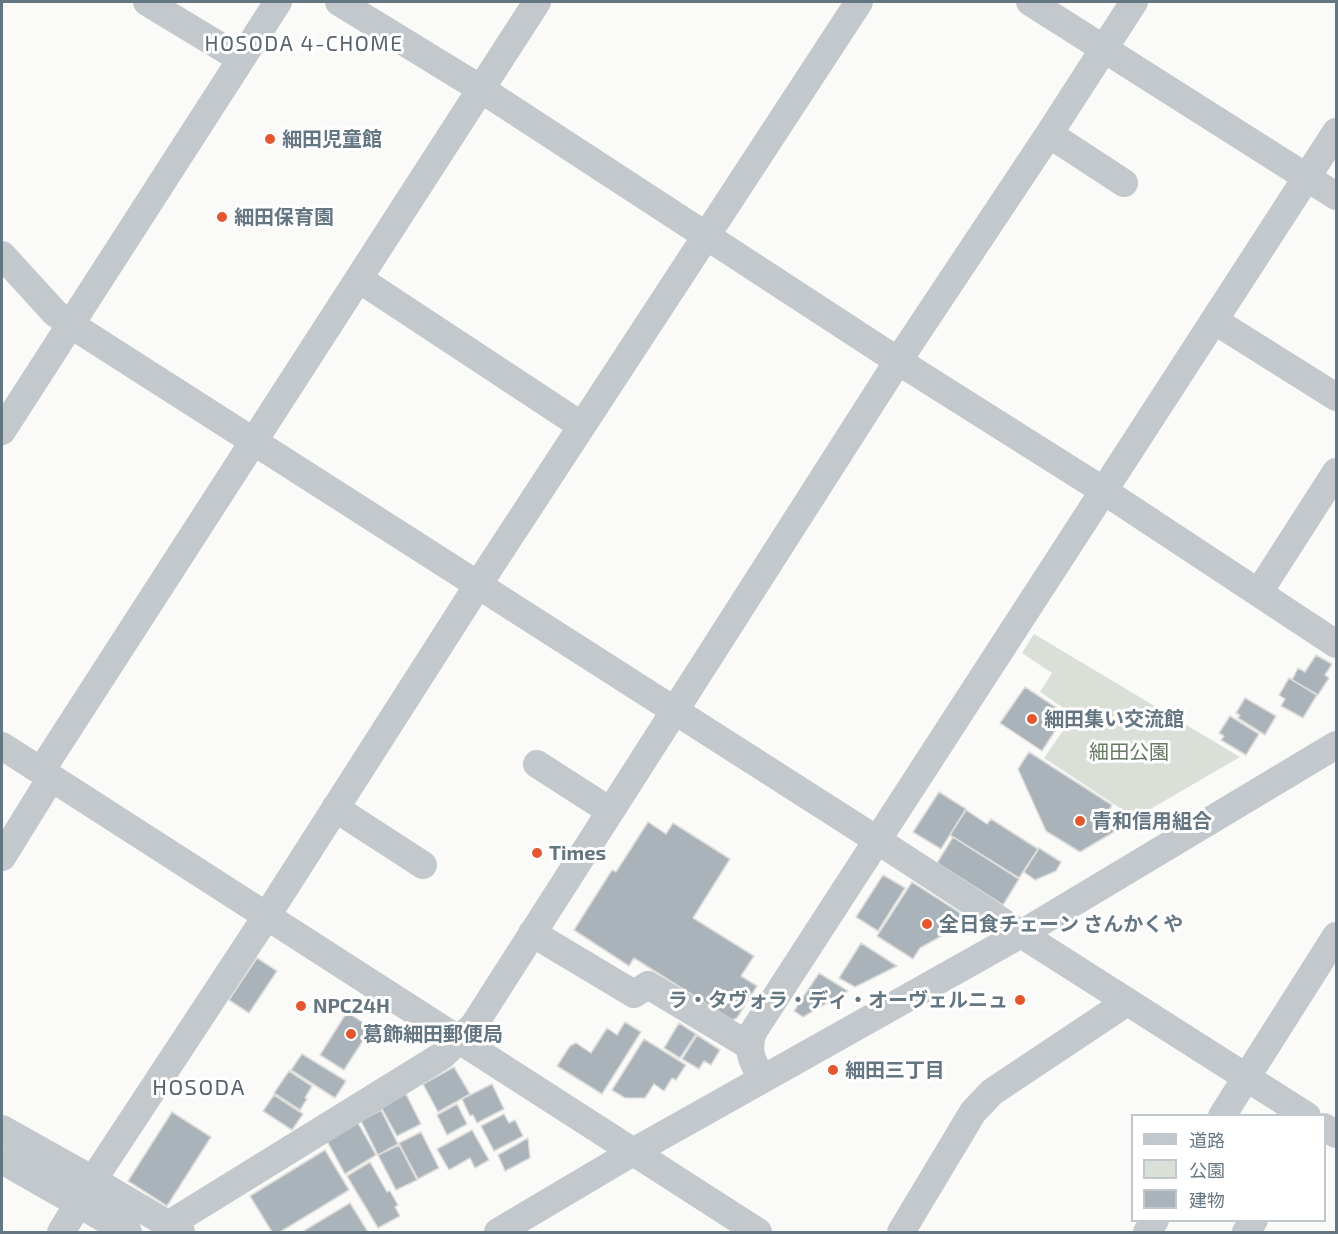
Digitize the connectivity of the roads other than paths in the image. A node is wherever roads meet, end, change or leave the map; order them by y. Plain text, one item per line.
1 (147, 2) edge
2 (278, 2) edge
3 (339, 2) edge
4 (537, 2) edge
5 (859, 2) edge
6 (1030, 2) edge
7 (1134, 2) edge
8 (1103, 50) junction
9 (241, 58) junction
10 (481, 89) junction
11 (1336, 132) edge
12 (1049, 134) junction
13 (1307, 177) junction
14 (1124, 183) dead end
15 (1336, 196) edge
16 (708, 236) junction
17 (2, 255) edge
18 (359, 279) junction
19 (1215, 321) junction
20 (70, 323) junction
21 (898, 361) junction
22 (1336, 397) edge
23 (582, 426) junction
24 (2, 431) edge
25 (254, 443) junction
26 (1336, 472) edge
27 (1104, 491) junction
28 (478, 585) junction
29 (1258, 592) junction
30 (1336, 644) edge
31 (675, 710) junction
32 (1336, 745) edge
33 (2, 746) edge
34 (537, 764) dead end
35 (46, 775) junction
36 (335, 808) junction
37 (610, 811) junction
38 (877, 840) junction
39 (2, 857) edge
40 (423, 866) dead end
41 (266, 917) junction
42 (532, 933) junction
43 (1021, 934) junction
44 (1336, 936) edge
45 (1127, 1002) junction
46 (459, 1040) junction
47 (748, 1045) junction
48 (1247, 1077) junction
49 (762, 1079) junction
50 (1223, 1114) edge
51 (1304, 1114) edge
52 (2, 1129) edge
53 (633, 1152) junction
54 (2, 1160) edge
55 (93, 1179) junction
56 (79, 1204) junction
57 (174, 1229) edge
58 (61, 1233) edge
59 (128, 1233) edge
60 (498, 1233) edge
61 (758, 1233) edge
62 (901, 1233) edge

1 - 9 street
2 - 9 street
3 - 10 street
4 - 10 street
5 - 16 street
6 - 8 street
7 - 8 street
8 - 12 street
8 - 13 street
9 - 20 street
10 - 16 street
10 - 18 street
11 - 13 street
12 - 14 street
12 - 21 street
13 - 15 street
13 - 19 street
16 - 21 street
16 - 23 street
17 - 20 street
18 - 23 street
18 - 25 street
19 - 22 street
19 - 27 street
20 - 24 street
20 - 25 street
21 - 27 street
21 - 31 street
23 - 28 street
25 - 28 street
25 - 35 street
26 - 29 street
27 - 29 street
27 - 38 street
28 - 31 street
28 - 36 street
29 - 30 street
31 - 37 street
31 - 38 street
32 - 43 street
33 - 35 street
34 - 37 street
35 - 39 street
35 - 41 street
36 - 40 street
36 - 41 street
37 - 42 street
38 - 43 street
38 - 47 street
41 - 46 street
41 - 55 street
42 - 46 street
42 - 47 street
43 - 45 street
43 - 49 street
44 - 48 street
45 - 48 street
45 - 62 street
46 - 53 street
46 - 57 street
47 - 49 street
48 - 50 street
48 - 51 street
49 - 53 street
52 - 55 street
53 - 60 street
53 - 61 street
54 - 56 street
55 - 56 street
55 - 57 street
56 - 58 street
56 - 59 street

